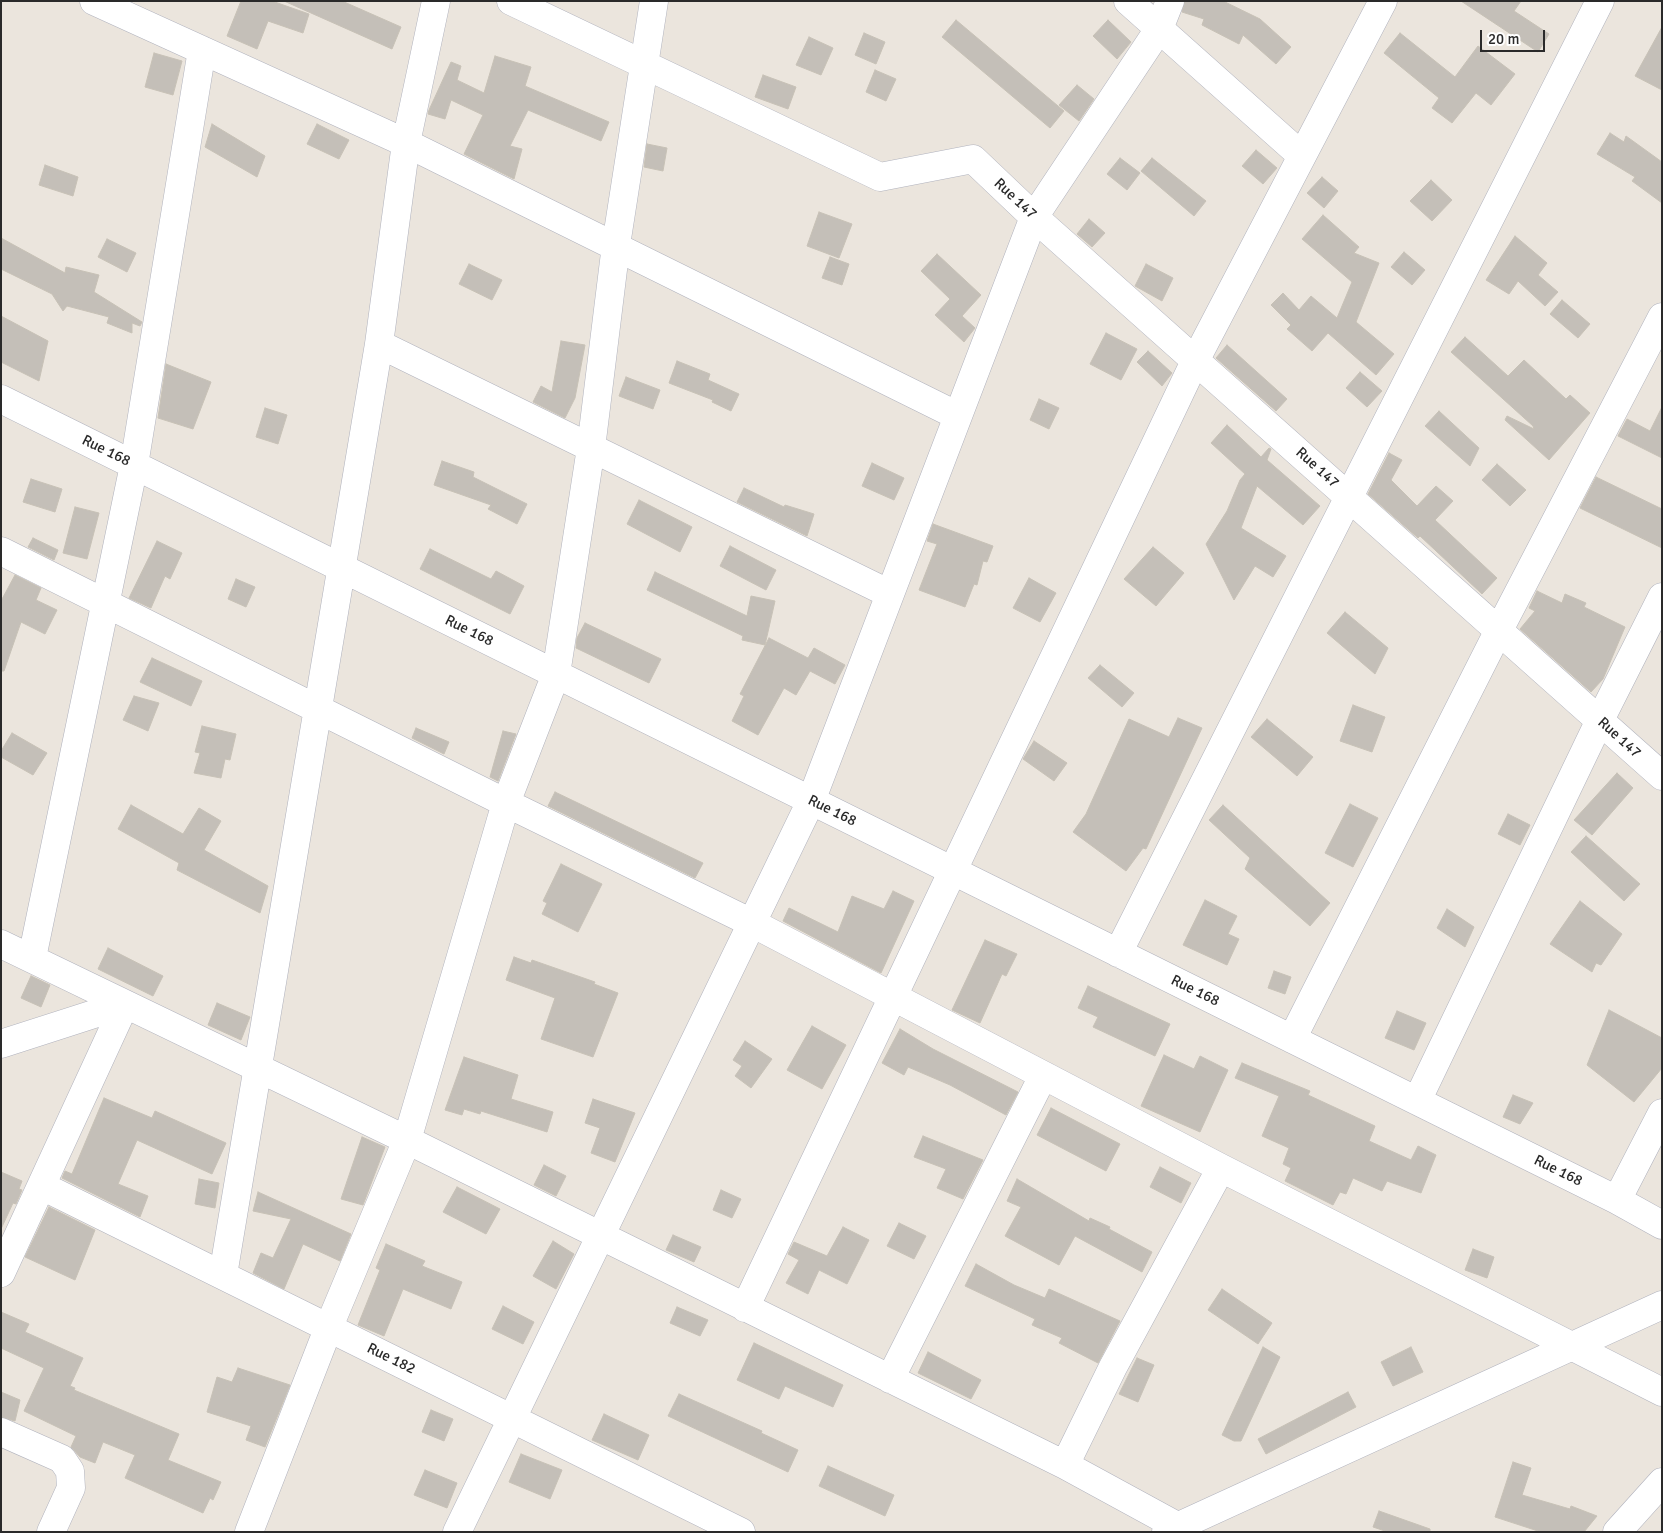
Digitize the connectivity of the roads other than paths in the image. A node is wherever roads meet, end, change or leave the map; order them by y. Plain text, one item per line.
1 (94, 1) edge
2 (436, 1) edge
3 (510, 1) edge
4 (654, 1) edge
5 (1128, 1) edge
6 (1170, 1) edge
7 (1383, 1) edge
8 (1600, 1) edge
9 (1159, 29) junction
10 (202, 50) junction
11 (645, 65) junction
12 (406, 143) junction
13 (1302, 156) junction
14 (1034, 217) junction
15 (616, 246) junction
16 (1662, 317) edge
17 (380, 344) junction
18 (1196, 359) junction
19 (1, 399) edge
20 (958, 416) junction
21 (591, 448) junction
22 (134, 465) junction
23 (1349, 496) junction
24 (1, 551) edge
25 (342, 569) junction
26 (890, 594) junction
27 (1662, 597) edge
28 (106, 602) junction
29 (1499, 630) junction
30 (556, 674) junction
31 (318, 710) junction
32 (1600, 720) junction
33 (1662, 776) edge
34 (811, 800) junction
35 (506, 803) junction
36 (953, 871) junction
37 (752, 923) junction
38 (1, 944) edge
39 (1118, 952) junction
40 (32, 958) junction
41 (893, 997) junction
42 (126, 1004) junction
43 (1292, 1039) junction
44 (1, 1044) edge
45 (258, 1070) junction
46 (1043, 1076) junction
47 (1417, 1101) junction
48 (1662, 1113) edge
49 (406, 1140) junction
50 (1221, 1168) junction
51 (42, 1186) junction
52 (1617, 1200) junction
53 (1662, 1225) edge
54 (600, 1237) junction
55 (4, 1260) edge
56 (223, 1276) junction
57 (1662, 1305) edge
58 (745, 1308) junction
59 (328, 1329) junction
60 (1571, 1346) junction
61 (890, 1379) junction
62 (1662, 1392) edge
63 (512, 1418) junction
64 (1, 1432) edge
65 (1065, 1465) junction
66 (1662, 1482) edge
67 (1177, 1530) edge
68 (51, 1532) edge
69 (249, 1532) edge
70 (457, 1532) edge
71 (740, 1532) edge
72 (1617, 1532) edge

1 - 10 street
2 - 12 street
3 - 11 street
4 - 11 street
5 - 9 street
6 - 9 street
7 - 13 street
8 - 23 street
9 - 13 street
9 - 14 street
10 - 12 street
10 - 22 street
11 - 14 street, Rue 147
11 - 15 street
12 - 15 street
12 - 17 street
13 - 18 street
14 - 18 street, Rue 147
14 - 20 street
15 - 20 street
15 - 21 street
16 - 29 street
17 - 21 street
17 - 25 street
18 - 23 street, Rue 147
18 - 36 street
19 - 22 street, Rue 168
20 - 26 street
21 - 26 street
21 - 30 street
22 - 25 street, Rue 168
22 - 28 street
23 - 29 street, Rue 147
23 - 39 street
24 - 28 street
25 - 30 street, Rue 168
25 - 31 street
26 - 34 street
27 - 32 street
28 - 31 street
28 - 40 street
29 - 32 street, Rue 147
29 - 43 street
30 - 34 street, Rue 168
30 - 35 street
31 - 35 street
31 - 45 street
32 - 33 street, Rue 147
32 - 47 street
34 - 36 street, Rue 168
34 - 37 street
35 - 37 street
35 - 49 street
36 - 39 street, Rue 168
36 - 41 street
37 - 41 street
37 - 54 street
38 - 40 street
39 - 43 street, Rue 168
40 - 42 street
41 - 46 street
41 - 58 street
42 - 44 street
42 - 45 street
42 - 51 street
43 - 47 street, Rue 168
45 - 49 street
45 - 56 street
46 - 50 street
46 - 61 street
47 - 52 street, Rue 168
48 - 52 street
49 - 54 street
49 - 59 street
50 - 60 street
50 - 65 street
51 - 55 street
51 - 56 street, Rue 182
52 - 53 street, Rue 168
54 - 58 street
54 - 63 street
56 - 59 street, Rue 182
57 - 60 street
58 - 61 street
59 - 63 street, Rue 182
59 - 69 street
60 - 62 street
60 - 67 street
61 - 65 street
63 - 70 street
63 - 71 street, Rue 182
64 - 68 street
65 - 67 street
66 - 72 street

